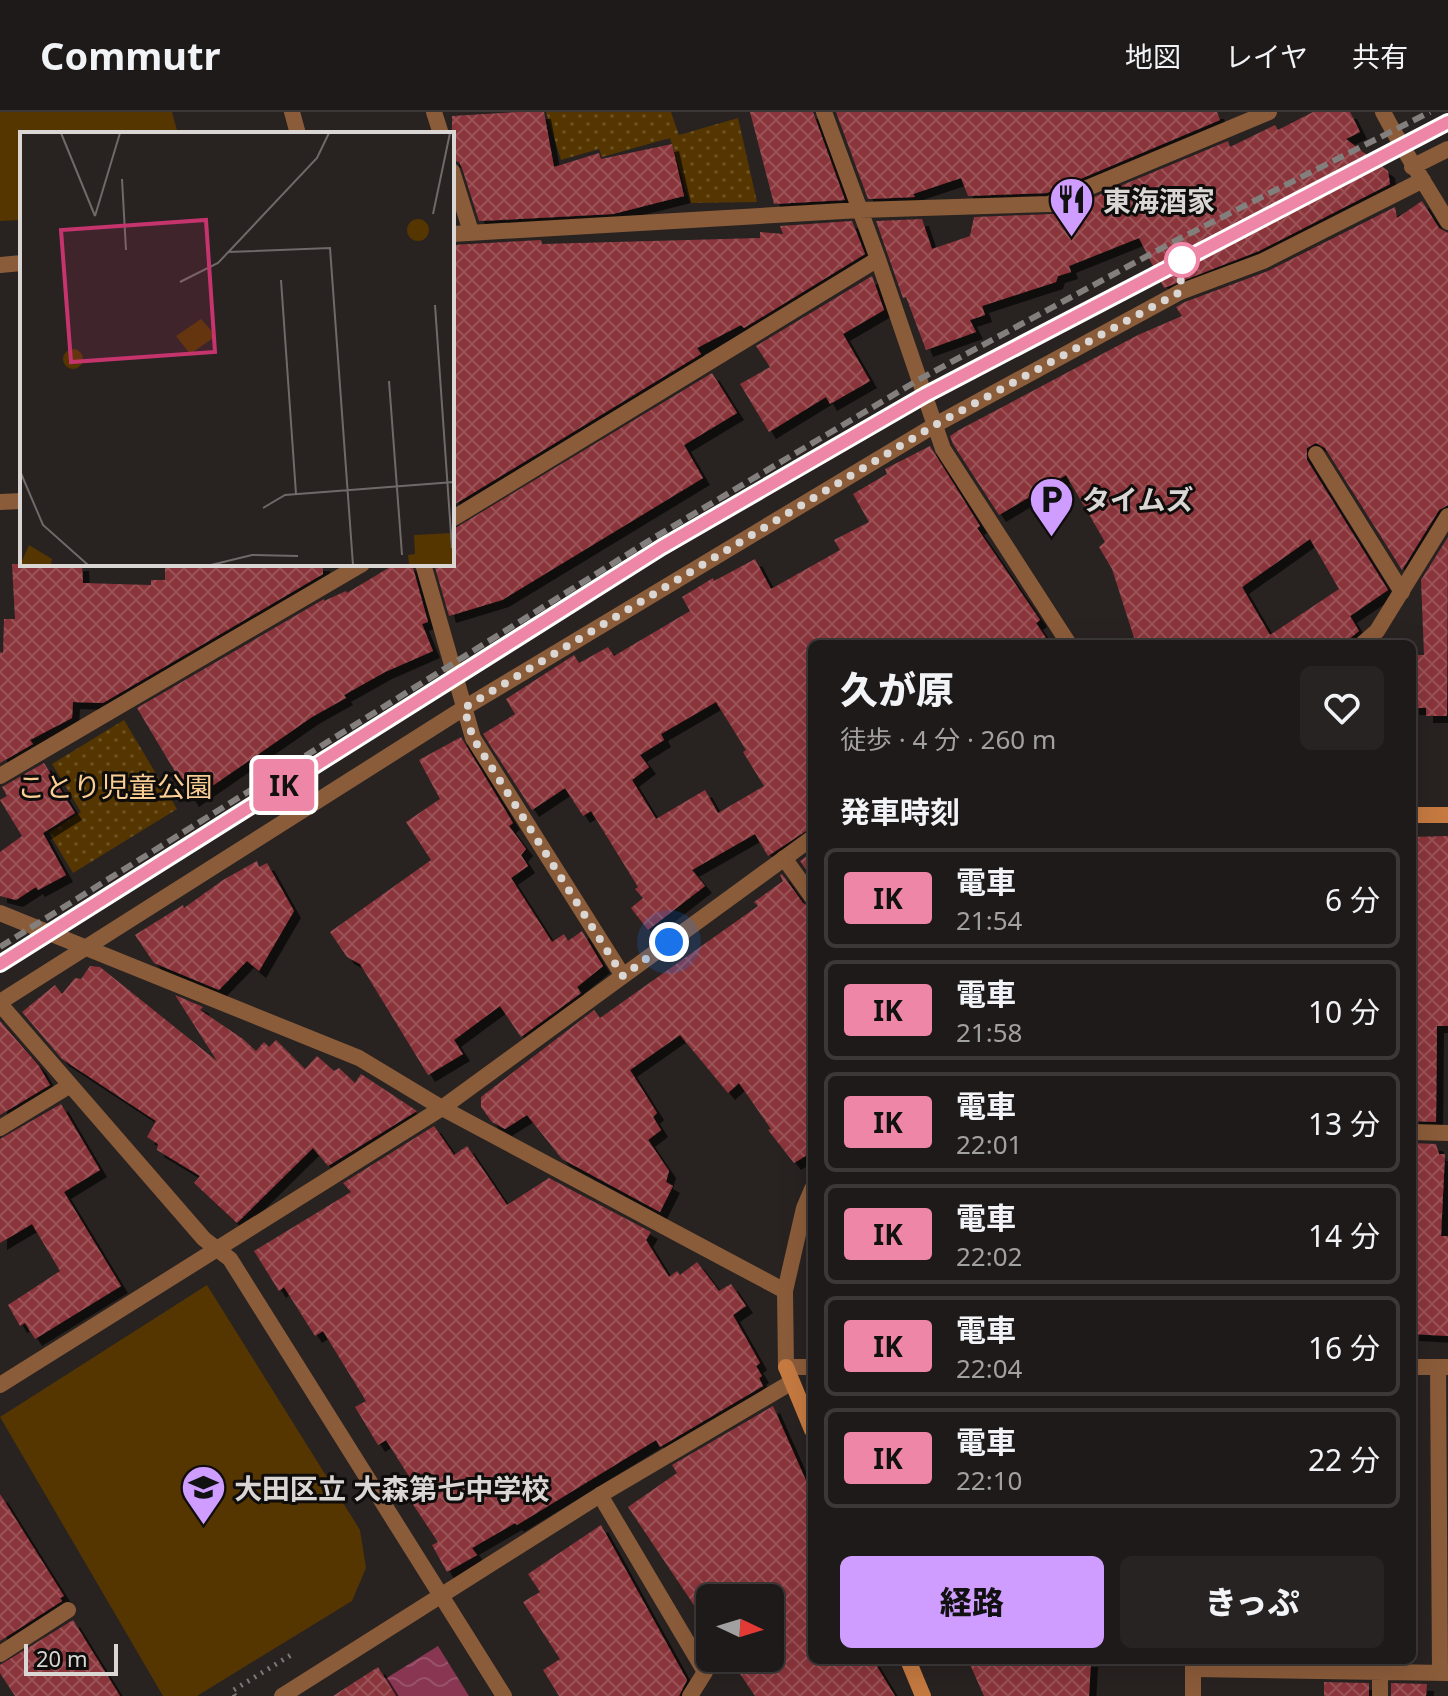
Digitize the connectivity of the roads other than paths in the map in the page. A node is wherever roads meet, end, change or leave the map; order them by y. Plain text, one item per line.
1 (292, 112) edge
2 (434, 112) edge
3 (824, 112) edge
4 (1268, 112) edge
5 (1383, 112) edge
6 (297, 132) edge
7 (440, 132) edge
8 (1448, 149) edge
9 (1412, 167) junction
10 (454, 177) edge
11 (1423, 180) junction
12 (860, 210) junction
13 (1448, 222) edge
14 (471, 232) junction
15 (454, 234) edge
16 (878, 259) junction
17 (20, 263) edge
18 (0, 265) edge
19 (935, 425) junction
20 (1316, 454) dead end
21 (20, 501) edge
22 (0, 502) edge
23 (1448, 516) edge
24 (454, 518) edge
25 (359, 566) edge
26 (424, 566) edge
27 (1402, 592) junction
28 (1066, 640) edge
29 (1367, 640) edge
30 (464, 708) junction
31 (0, 776) edge
32 (1416, 815) edge
33 (1448, 815) edge
34 (808, 841) edge
35 (784, 858) junction
36 (808, 891) edge
37 (0, 913) edge
38 (88, 947) junction
39 (623, 976) junction
40 (0, 1003) edge
41 (69, 1086) junction
42 (442, 1108) junction
43 (0, 1128) edge
44 (1416, 1132) edge
45 (1448, 1133) edge
46 (808, 1198) edge
47 (217, 1251) junction
48 (785, 1291) junction
49 (1416, 1367) edge
50 (1443, 1367) edge
51 (808, 1368) edge
52 (789, 1374) junction
53 (0, 1385) edge
54 (808, 1420) edge
55 (600, 1495) junction
56 (442, 1595) junction
57 (68, 1610) dead end
58 (0, 1654) edge
59 (910, 1664) edge
60 (1193, 1664) edge
61 (1320, 1666) edge
62 (1380, 1672) junction
63 (1444, 1673) edge
64 (282, 1696) edge
65 (504, 1696) edge
66 (690, 1696) edge
67 (923, 1696) edge
68 (1193, 1696) edge
69 (1380, 1696) edge

1 - 6 street
2 - 7 street
3 - 12 street
4 - 12 street
5 - 9 street
8 - 9 street
9 - 11 street
10 - 14 street
11 - 13 street
11 - 19 street
12 - 14 street
12 - 16 street
14 - 15 street
16 - 19 street
16 - 24 street
17 - 18 street
19 - 28 street
19 - 30 street
20 - 27 street
21 - 22 street
23 - 27 street
25 - 31 street
26 - 30 street
27 - 29 street
30 - 38 street
30 - 39 street
32 - 33 street
34 - 35 street
35 - 36 street
35 - 39 street
37 - 38 street
38 - 40 street
38 - 42 street
39 - 42 street
40 - 41 street
41 - 43 street
41 - 47 street
42 - 47 street
42 - 48 street
44 - 45 street
46 - 48 street
47 - 53 street
47 - 56 street
48 - 52 street
49 - 50 street
50 - 63 street
51 - 52 street
52 - 54 street
52 - 55 street
55 - 56 street
55 - 66 street
56 - 64 street
56 - 65 street
57 - 58 street
59 - 67 street
60 - 61 street
60 - 68 street
61 - 62 street
62 - 63 street
62 - 69 street

